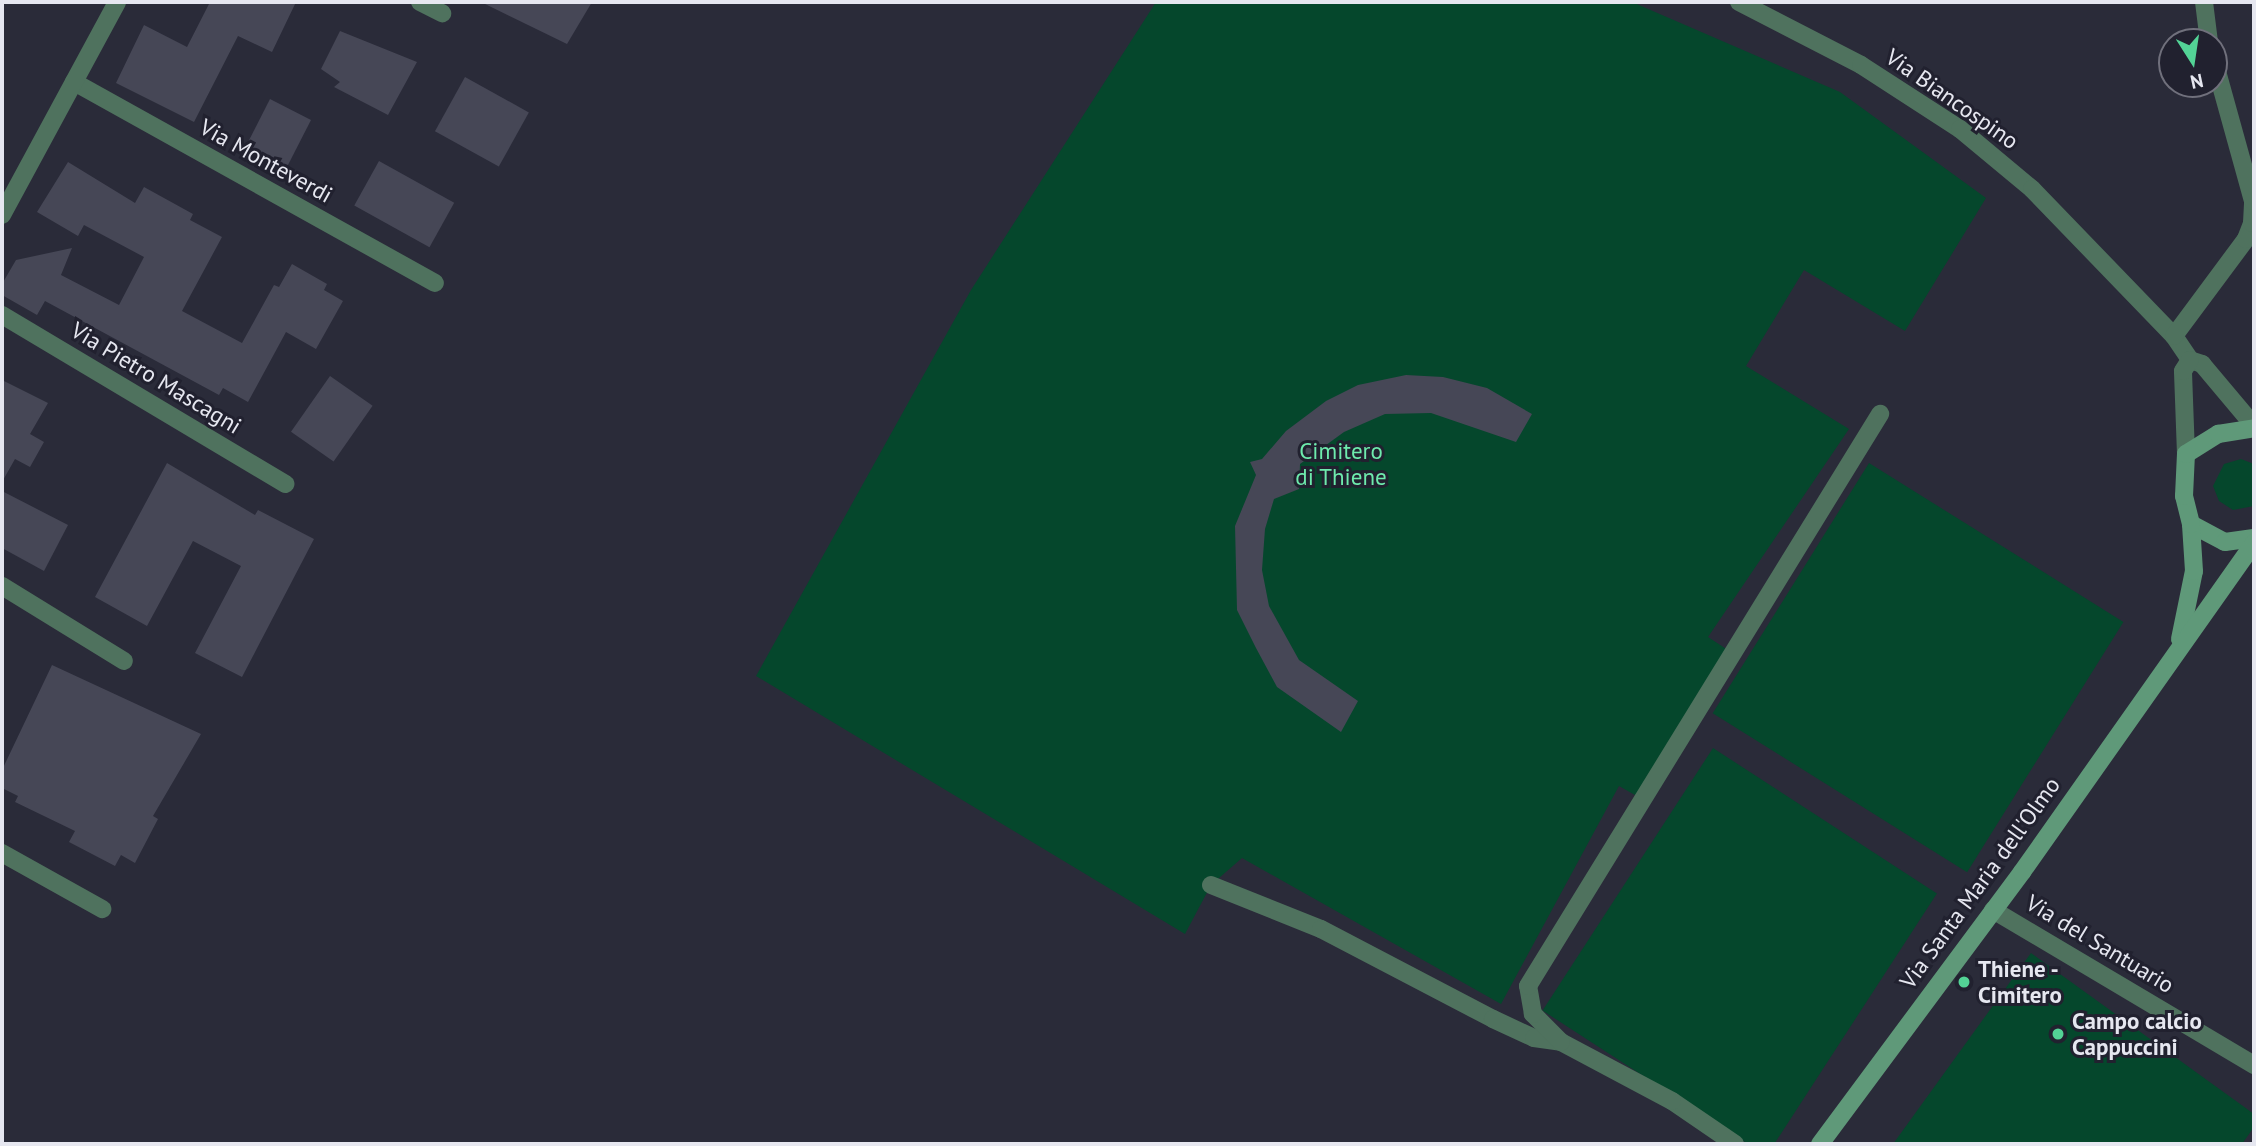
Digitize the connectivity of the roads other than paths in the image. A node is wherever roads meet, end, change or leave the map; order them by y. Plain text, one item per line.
1 (117, 2) edge
2 (420, 2) edge
3 (2204, 2) edge
4 (1744, 3) edge
5 (442, 13) dead end
6 (2207, 28) edge
7 (74, 82) junction
8 (2225, 98) edge
9 (2, 215) edge
10 (435, 283) dead end
11 (2, 315) edge
12 (2174, 336) junction
13 (2190, 360) junction
14 (1880, 414) dead end
15 (2254, 427) edge
16 (2186, 454) junction
17 (286, 484) dead end
18 (2191, 524) junction
19 (2254, 541) edge
20 (2, 586) edge
21 (2177, 649) junction
22 (124, 661) dead end
23 (2, 853) edge
24 (1212, 886) dead end
25 (102, 909) dead end
26 (1993, 909) junction
27 (1561, 1042) junction
28 (2254, 1065) edge
29 (1735, 1144) edge
30 (1820, 1144) edge

1 - 7 street
2 - 5 street
3 - 6 street
4 - 12 street, Via Biancospino
7 - 9 street
7 - 10 street, Via Monteverdi
8 - 12 street
11 - 17 street, Via Pietro Mascagni
12 - 13 street, Via Biancospino
13 - 15 street, Via Biancospino
13 - 16 street
14 - 27 street
15 - 16 main road
16 - 18 main road, Via Santa Maria dell'Olmo
18 - 19 main road
18 - 21 main road, Via Santa Maria dell'Olmo
19 - 21 main road, Via Santa Maria dell'Olmo
20 - 22 street
21 - 26 main road, Via Santa Maria dell'Olmo
23 - 25 street
24 - 27 street
26 - 28 street, Via del Santuario
26 - 30 main road, Via Santa Maria dell'Olmo
27 - 29 street

